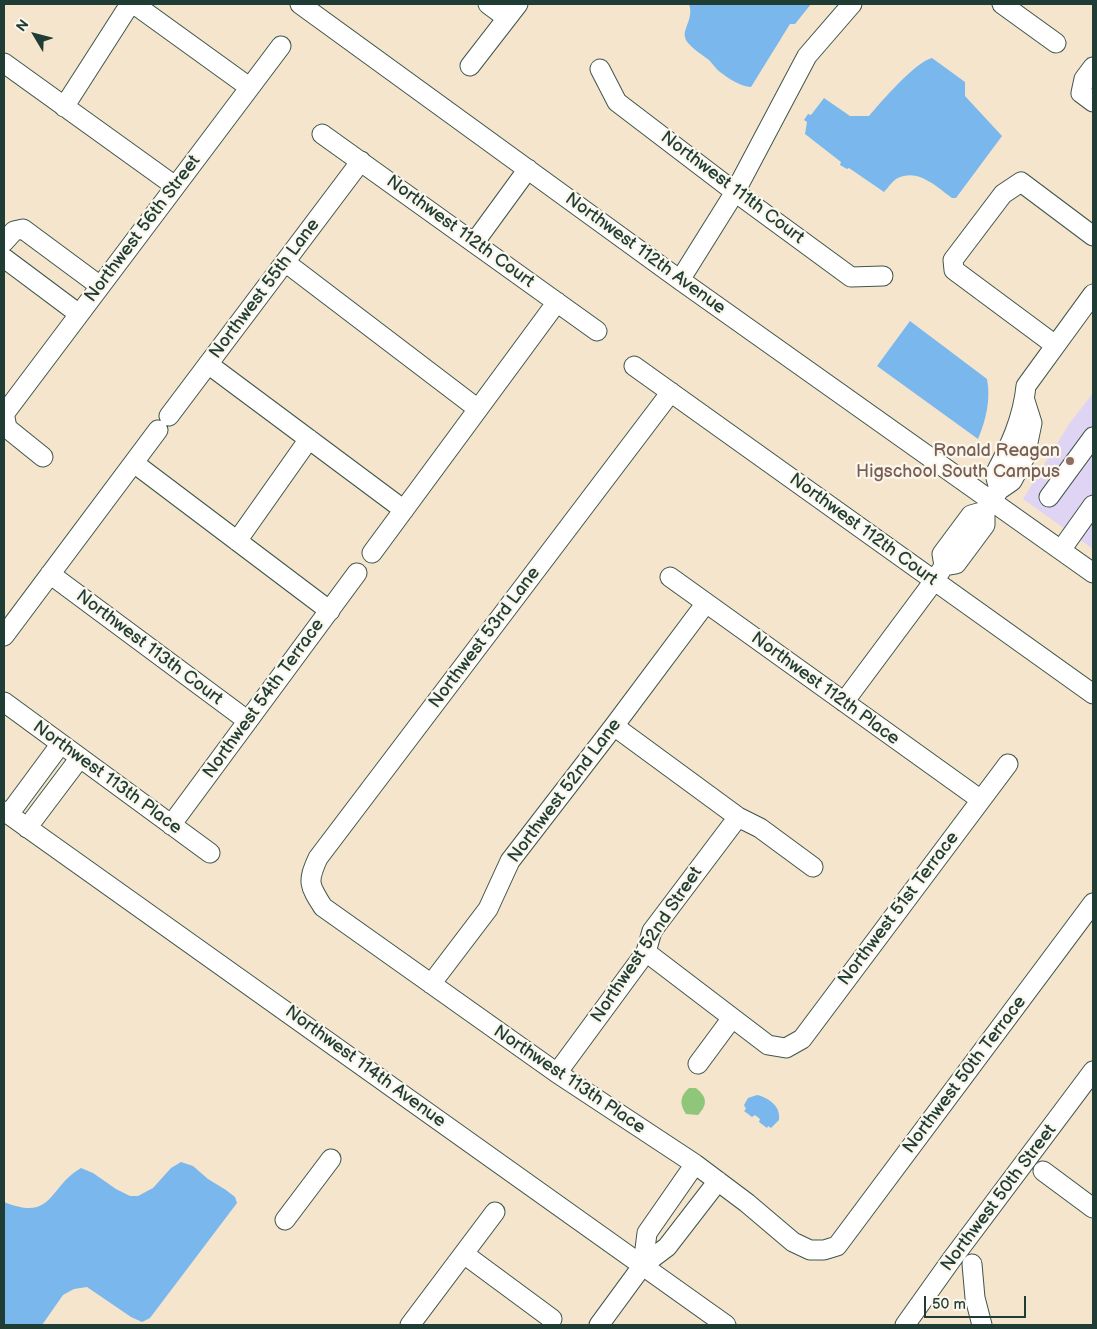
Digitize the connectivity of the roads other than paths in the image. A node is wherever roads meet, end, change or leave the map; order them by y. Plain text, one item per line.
1 (130, 4) edge
2 (134, 4) edge
3 (300, 4) edge
4 (488, 4) edge
5 (852, 4) edge
6 (1002, 4) edge
7 (512, 11) edge
8 (1056, 43) dead end
9 (281, 46) dead end
10 (4, 63) edge
11 (470, 66) dead end
12 (1093, 67) edge
13 (600, 69) dead end
14 (249, 87) junction
15 (1093, 102) edge
16 (64, 107) junction
17 (322, 134) dead end
18 (361, 161) junction
19 (528, 169) junction
20 (175, 186) junction
21 (735, 192) junction
22 (1093, 236) edge
23 (5, 240) edge
24 (474, 243) junction
25 (4, 258) edge
26 (285, 262) junction
27 (883, 276) dead end
28 (680, 280) junction
29 (100, 286) junction
30 (1093, 294) edge
31 (557, 302) junction
32 (79, 314) junction
33 (597, 331) dead end
34 (1055, 345) junction
35 (208, 364) junction
36 (634, 366) dead end
37 (671, 392) junction
38 (478, 409) junction
39 (4, 412) edge
40 (1093, 437) edge
41 (309, 439) junction
42 (43, 457) dead end
43 (134, 463) junction
44 (1050, 497) dead end
45 (992, 501) junction
46 (1093, 505) edge
47 (404, 510) junction
48 (237, 541) junction
49 (1061, 550) junction
50 (372, 553) dead end
51 (939, 573) junction
52 (1093, 573) edge
53 (50, 574) junction
54 (357, 574) dead end
55 (670, 577) dead end
56 (706, 603) junction
57 (330, 611) junction
58 (4, 636) edge
59 (1093, 694) edge
60 (4, 702) edge
61 (844, 702) junction
62 (248, 721) junction
63 (614, 726) junction
64 (60, 745) junction
65 (79, 759) junction
66 (1008, 764) dead end
67 (981, 800) junction
68 (6, 813) edge
69 (738, 817) junction
70 (171, 825) junction
71 (27, 828) junction
72 (210, 853) dead end
73 (813, 867) dead end
74 (311, 888) joint
75 (1093, 903) edge
76 (646, 952) junction
77 (431, 984) junction
78 (732, 1018) junction
79 (698, 1064) dead end
80 (1093, 1071) edge
81 (557, 1073) junction
82 (331, 1159) dead end
83 (695, 1164) junction
84 (1043, 1171) dead end
85 (718, 1181) junction
86 (1093, 1208) edge
87 (495, 1212) dead end
88 (285, 1220) dead end
89 (837, 1246) joint
90 (464, 1254) junction
91 (972, 1264) dead end
92 (643, 1265) junction
93 (552, 1319) dead end
94 (410, 1325) edge
95 (599, 1325) edge
96 (726, 1325) edge
97 (906, 1325) edge
98 (982, 1325) edge

1 - 16 street
2 - 14 street
3 - 19 street, Northwest 112th Avenue
4 - 7 street
5 - 21 street
6 - 8 street
7 - 11 street
9 - 14 street, Northwest 56th Street
10 - 16 street
12 - 15 street
13 - 21 street, Northwest 111th Court
14 - 20 street, Northwest 56th Street
16 - 20 street
17 - 18 street, Northwest 112th Court
18 - 24 street, Northwest 112th Court
18 - 26 street, Northwest 55th Lane
19 - 24 street
19 - 28 street, Northwest 112th Avenue
20 - 29 street, Northwest 56th Street
21 - 27 street, Northwest 111th Court
21 - 28 street
22 - 34 street
23 - 29 street
24 - 31 street, Northwest 112th Court
25 - 32 street
26 - 35 street, Northwest 55th Lane
26 - 38 street
28 - 45 street, Northwest 112th Avenue
29 - 32 street, Northwest 56th Street
30 - 34 street
31 - 33 street, Northwest 112th Court
31 - 38 street
32 - 39 street, Northwest 56th Street
34 - 45 street
35 - 41 street
35 - 43 street, Northwest 55th Lane
36 - 37 street, Northwest 112th Court
37 - 51 street, Northwest 112th Court
37 - 74 street, Northwest 53rd Lane
38 - 47 street
39 - 42 street
40 - 44 street
41 - 47 street
41 - 48 street
43 - 48 street
43 - 53 street, Northwest 55th Lane
45 - 49 street, Northwest 112th Avenue
45 - 51 street
46 - 49 street
47 - 50 street
48 - 57 street
49 - 52 street, Northwest 112th Avenue
51 - 59 street, Northwest 112th Court
51 - 61 street
53 - 58 street, Northwest 55th Lane
53 - 62 street, Northwest 113th Court
54 - 57 street, Northwest 54th Terrace
55 - 56 street, Northwest 112th Place
56 - 61 street, Northwest 112th Place
56 - 63 street, Northwest 52nd Lane
57 - 62 street, Northwest 54th Terrace
60 - 64 street, Northwest 113th Place
61 - 67 street, Northwest 112th Place
62 - 70 street, Northwest 54th Terrace
63 - 69 street
63 - 77 street, Northwest 52nd Lane
64 - 65 street, Northwest 113th Place
64 - 68 street
65 - 70 street, Northwest 113th Place
65 - 71 street
66 - 67 street, Northwest 51st Terrace
67 - 78 street, Northwest 51st Terrace
68 - 71 street, Northwest 114th Avenue
69 - 73 street
69 - 76 street, Northwest 52nd Street
70 - 72 street, Northwest 113th Place
71 - 92 street, Northwest 114th Avenue
74 - 77 street, Northwest 113th Place
75 - 89 street, Northwest 50th Terrace
76 - 78 street
76 - 81 street, Northwest 52nd Street
77 - 81 street, Northwest 113th Place
78 - 79 street
80 - 97 street, Northwest 50th Street
81 - 83 street, Northwest 113th Place
82 - 88 street
83 - 85 street, Northwest 113th Place
83 - 92 street
84 - 86 street
85 - 89 street, Northwest 113th Place
85 - 92 street
87 - 90 street
90 - 93 street
90 - 94 street
91 - 98 street
92 - 95 street
92 - 96 street, Northwest 114th Avenue

